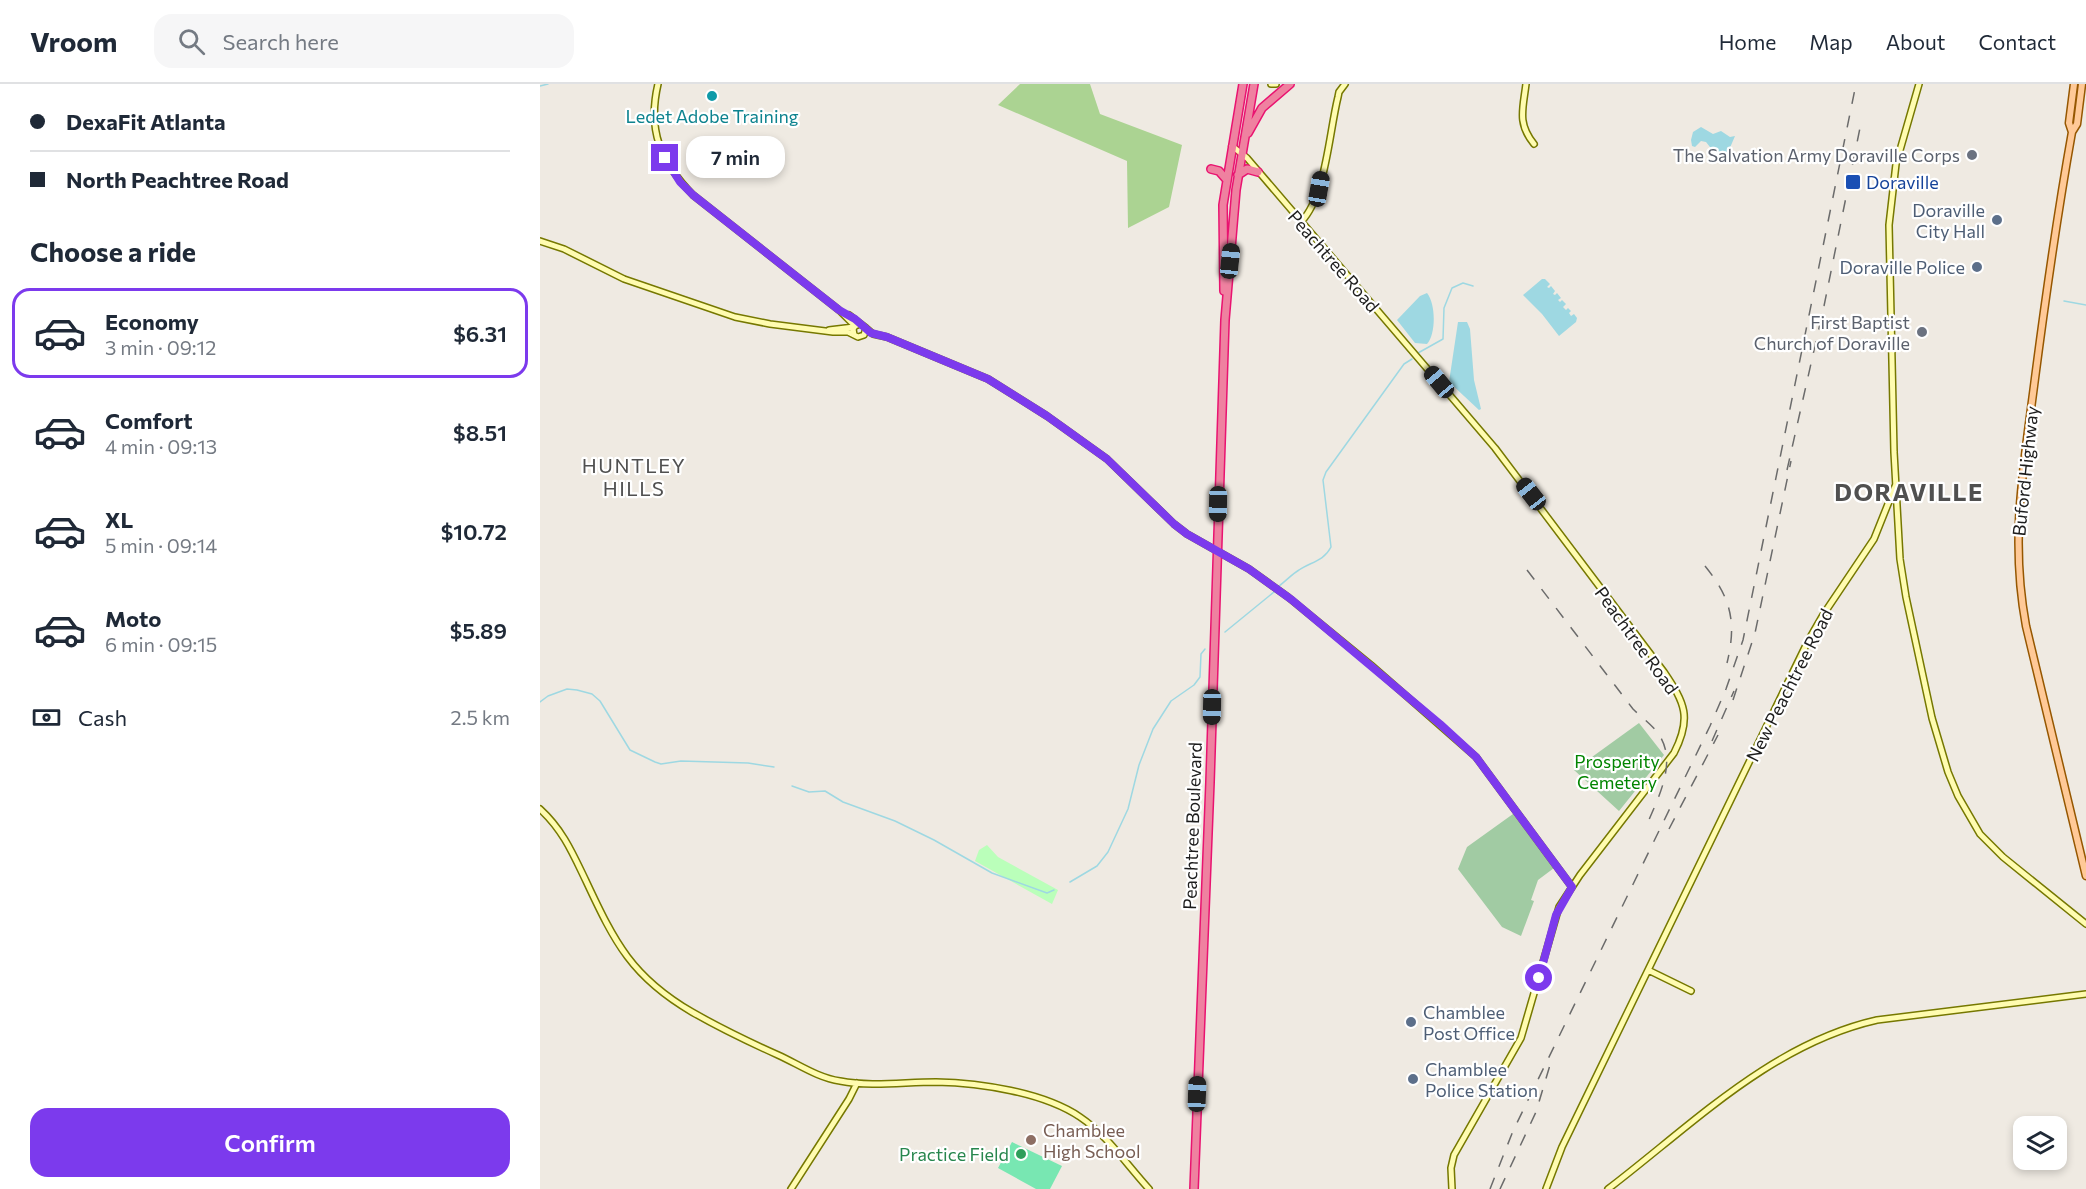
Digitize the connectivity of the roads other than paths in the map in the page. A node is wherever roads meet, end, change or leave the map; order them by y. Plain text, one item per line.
1 (658, 84) edge
2 (1243, 84) edge
3 (1254, 84) edge
4 (1271, 84) edge
5 (1276, 84) edge
6 (1290, 84) edge
7 (1346, 84) edge
8 (1526, 84) edge
9 (1919, 84) edge
10 (2074, 84) edge
11 (2082, 84) edge
12 (2072, 132) junction
13 (1244, 141) junction
14 (1534, 144) dead end
15 (1232, 146) junction
16 (1241, 153) junction
17 (1211, 170) dead end
18 (1258, 172) junction
19 (1238, 175) junction
20 (1226, 179) junction
21 (1300, 222) junction
22 (540, 241) edge
23 (839, 310) junction
24 (845, 316) junction
25 (1225, 320) junction
26 (859, 326) junction
27 (843, 328) junction
28 (828, 331) junction
29 (854, 334) junction
30 (864, 335) junction
31 (891, 339) junction
32 (1896, 483) junction
33 (1217, 552) junction
34 (540, 809) edge
35 (2086, 876) edge
36 (1572, 887) junction
37 (2086, 924) edge
38 (1648, 970) junction
39 (1691, 991) dead end
40 (2086, 994) edge
41 (857, 1083) junction
42 (791, 1189) edge
43 (1149, 1189) edge
44 (1194, 1189) edge
45 (1452, 1189) edge
46 (1546, 1189) edge
47 (1608, 1189) edge

1 - 23 street
2 - 15 highway, Peachtree Boulevard
3 - 13 highway
4 - 5 street
6 - 13 highway
7 - 21 street
8 - 14 street
9 - 32 street, New Peachtree Road
10 - 12 main road, Buford Highway
11 - 12 main road, Buford Highway
12 - 35 main road, Buford Highway
13 - 16 highway, Peachtree Boulevard
15 - 16 street, Peachtree Road
15 - 20 highway, Peachtree Boulevard
16 - 18 street, Peachtree Road
16 - 19 highway, Peachtree Boulevard
17 - 20 highway
18 - 19 highway
18 - 21 street, Peachtree Road
19 - 25 highway, Peachtree Boulevard
20 - 25 highway, Peachtree Boulevard
21 - 36 street, Peachtree Road
22 - 28 street
23 - 24 street
23 - 26 street
24 - 26 street
24 - 27 street
25 - 33 highway, Peachtree Boulevard
26 - 27 street
26 - 29 street
26 - 30 street
26 - 31 street
27 - 28 street
28 - 29 street
29 - 30 street
30 - 31 street
31 - 33 street
32 - 37 street
32 - 38 street, New Peachtree Road
33 - 36 street
33 - 44 highway, Peachtree Boulevard
34 - 41 street
36 - 45 street, Peachtree Road
38 - 39 street
38 - 46 street, New Peachtree Road
40 - 47 street
41 - 42 street
41 - 43 street

